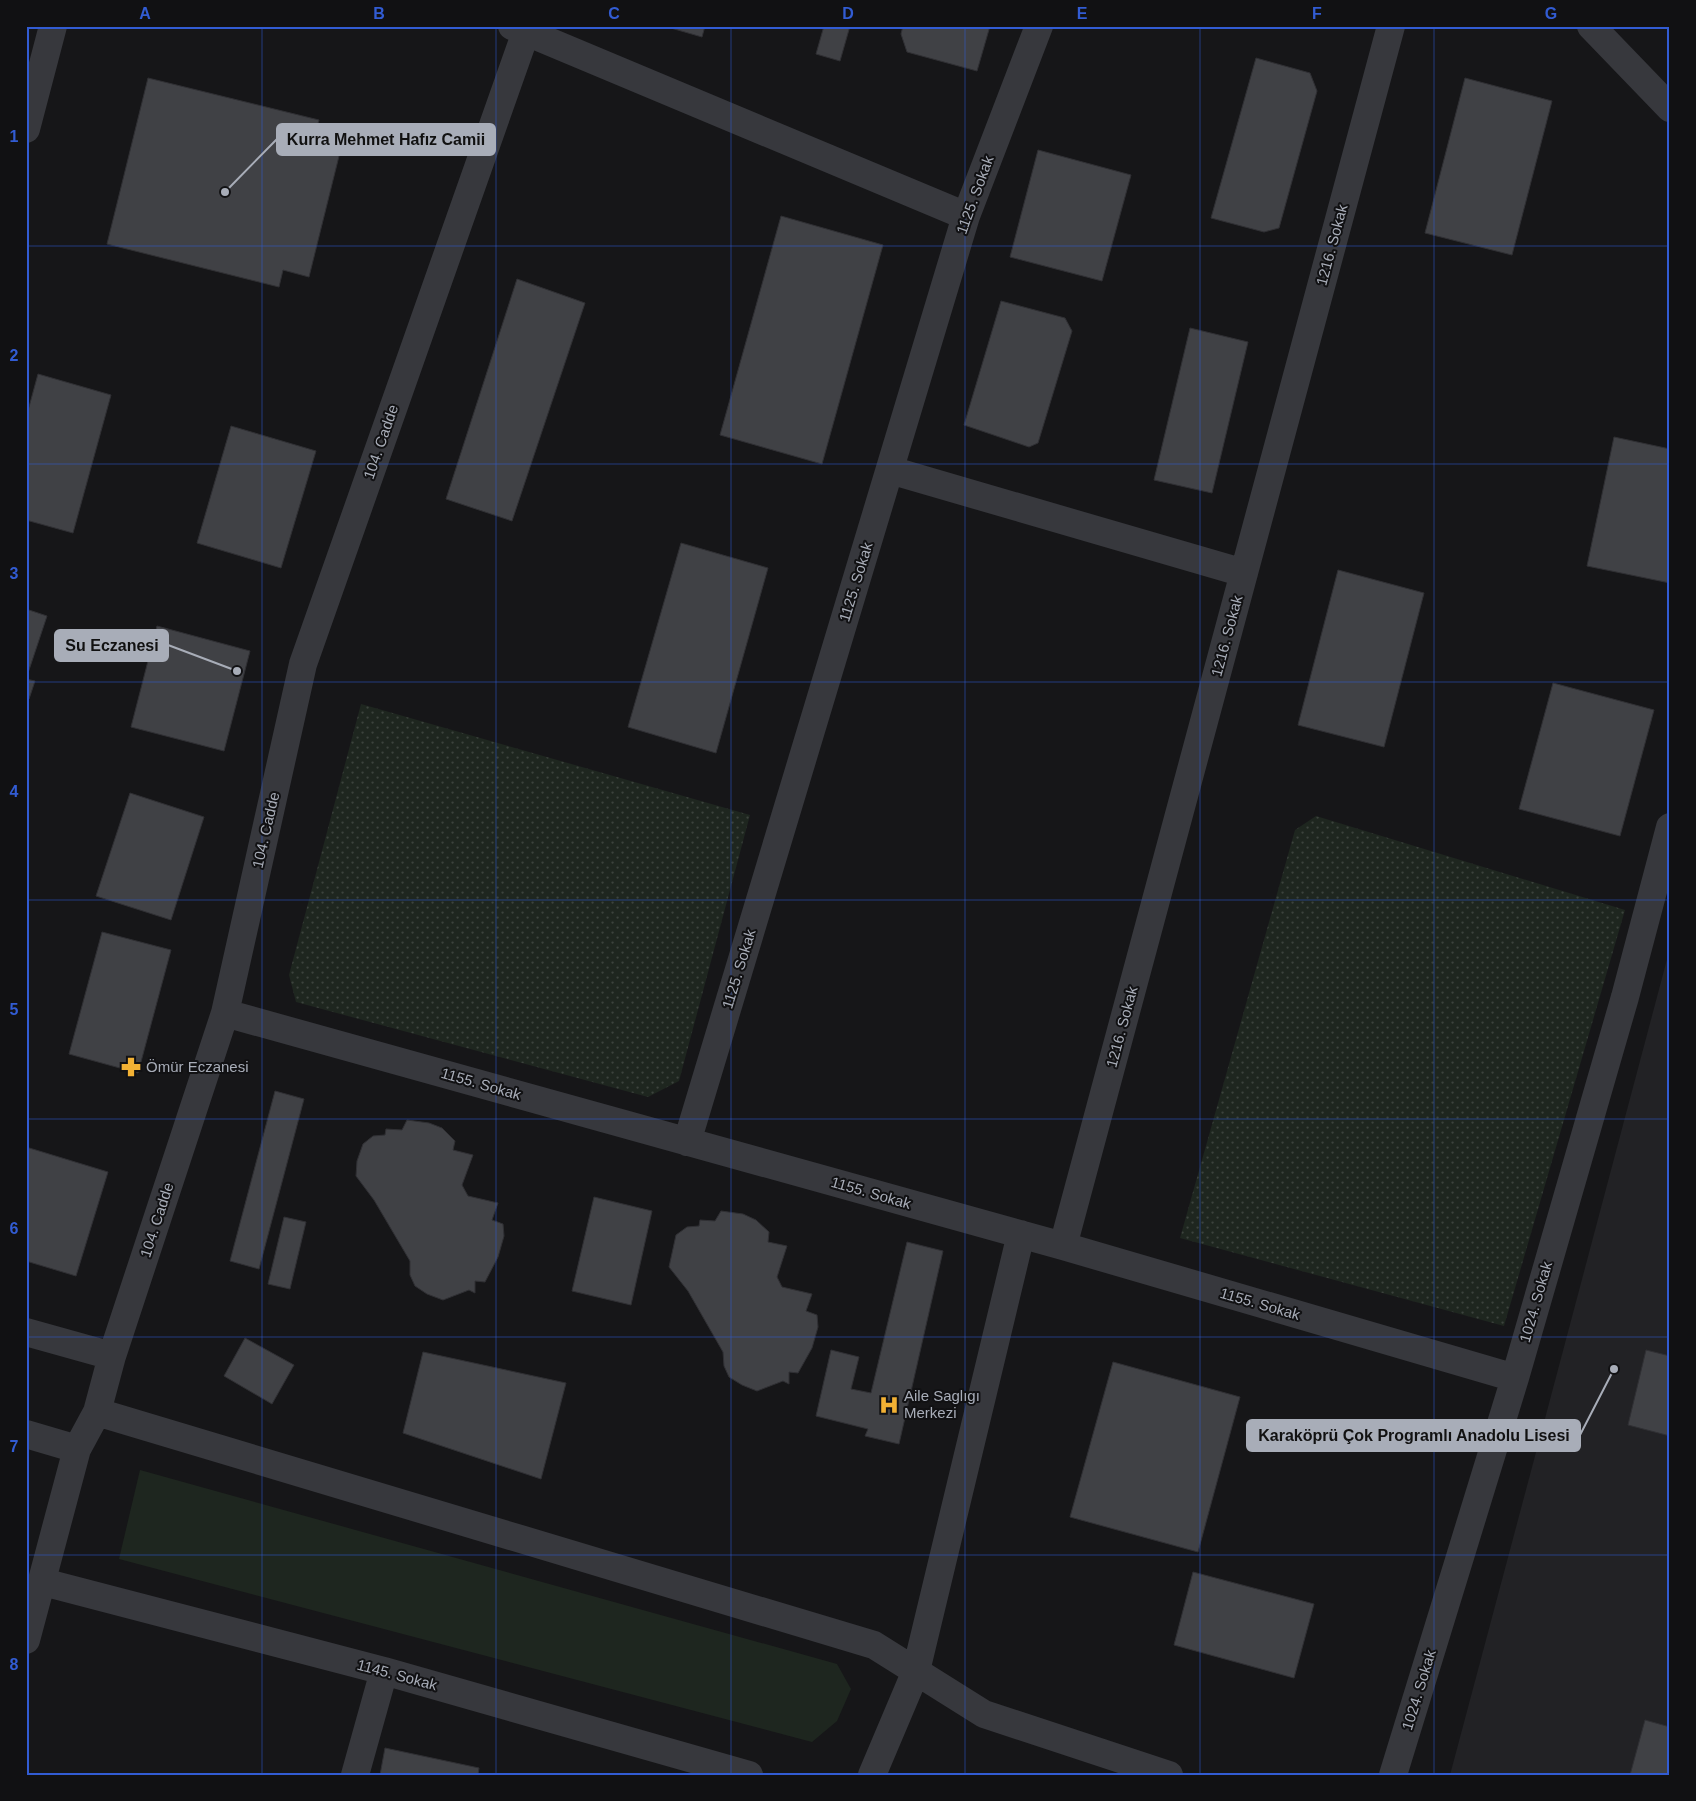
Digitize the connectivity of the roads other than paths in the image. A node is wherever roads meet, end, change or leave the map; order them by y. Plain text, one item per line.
1 (53, 26) edge
2 (1039, 26) edge
3 (1391, 26) edge
4 (1591, 26) edge
5 (522, 28) edge
6 (1670, 108) edge
7 (26, 129) edge
8 (966, 216) junction
9 (890, 470) junction
10 (1244, 573) junction
11 (1670, 827) edge
12 (1660, 901) edge
13 (225, 1013) junction
14 (687, 1142) junction
15 (1021, 1234) junction
16 (1063, 1246) junction
17 (26, 1332) edge
18 (112, 1356) junction
19 (1514, 1378) junction
20 (97, 1412) junction
21 (26, 1434) edge
22 (77, 1449) junction
23 (43, 1582) junction
24 (26, 1640) edge
25 (384, 1671) junction
26 (916, 1671) junction
27 (354, 1775) edge
28 (749, 1775) edge
29 (872, 1775) edge
30 (1169, 1775) edge
31 (1393, 1775) edge

1 - 7 street
2 - 8 street, 1125. Sokak
3 - 10 street, 1216. Sokak
4 - 6 street
5 - 8 street
5 - 13 street, 104. Cadde
8 - 9 street, 1125. Sokak
9 - 10 street
9 - 14 street, 1125. Sokak
10 - 16 street, 1216. Sokak
11 - 12 street, 1024. Sokak
12 - 19 street, 1024. Sokak
13 - 14 street, 1155. Sokak
13 - 18 street, 104. Cadde
14 - 15 street, 1155. Sokak
15 - 16 street, 1155. Sokak
15 - 26 street
16 - 19 street, 1155. Sokak
17 - 18 street
18 - 20 street, 104. Cadde
19 - 31 street, 1024. Sokak
20 - 22 street, 104. Cadde
20 - 26 street
21 - 22 street
22 - 23 street, 104. Cadde
23 - 24 street, 104. Cadde
23 - 25 street, 1145. Sokak
25 - 27 street
25 - 28 street, 1145. Sokak
26 - 29 street
26 - 30 street

